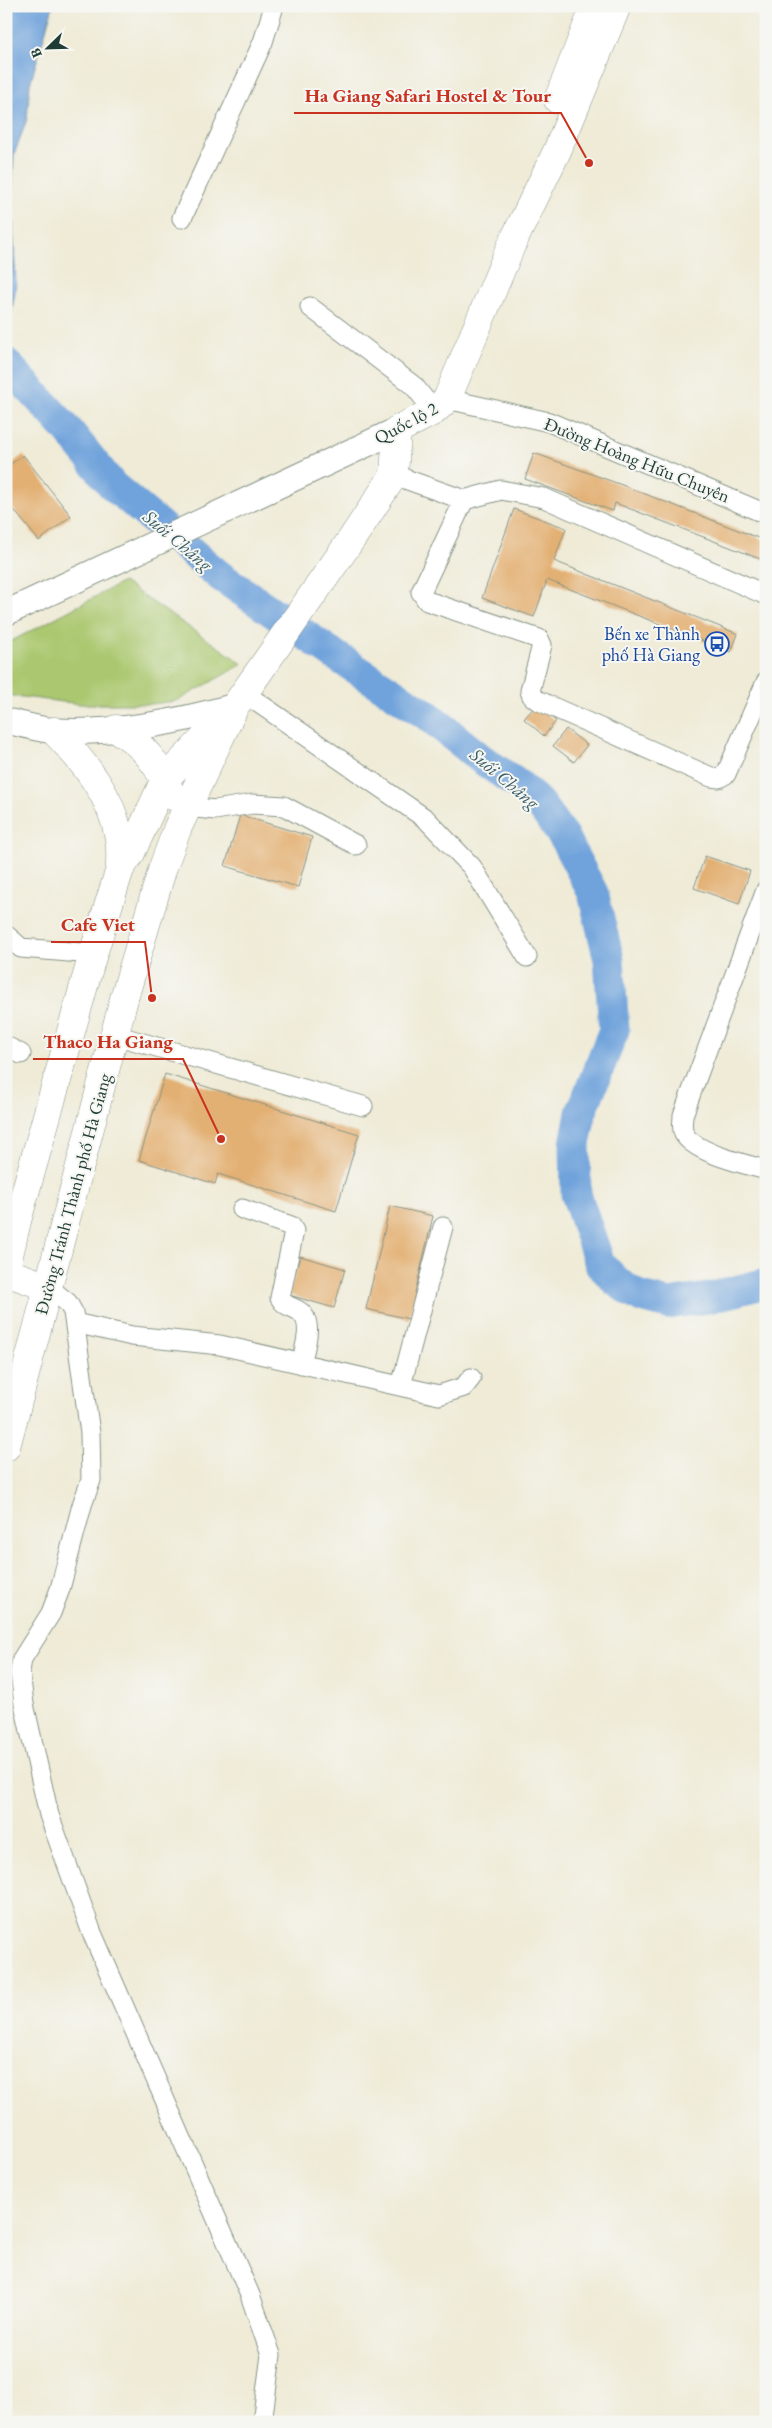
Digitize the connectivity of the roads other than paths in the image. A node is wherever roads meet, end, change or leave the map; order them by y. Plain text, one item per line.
1 (274, 6) edge
2 (595, 6) edge
3 (617, 6) edge
4 (182, 218) dead end
5 (511, 246) junction
6 (310, 307) dead end
7 (441, 405) junction
8 (396, 430) junction
9 (394, 475) junction
10 (464, 500) junction
11 (766, 514) edge
12 (766, 596) edge
13 (6, 612) edge
14 (766, 682) edge
15 (243, 694) junction
16 (6, 721) edge
17 (116, 729) junction
18 (54, 731) junction
19 (165, 779) junction
20 (182, 817) junction
21 (356, 845) dead end
22 (120, 869) junction
23 (766, 890) edge
24 (6, 935) edge
25 (93, 954) junction
26 (527, 957) dead end
27 (115, 1035) junction
28 (363, 1106) dead end
29 (766, 1170) edge
30 (242, 1209) dead end
31 (442, 1227) dead end
32 (6, 1268) edge
33 (6, 1272) edge
34 (48, 1287) junction
35 (75, 1322) junction
36 (301, 1364) junction
37 (471, 1378) dead end
38 (401, 1386) junction
39 (6, 1448) edge
40 (262, 2422) edge

1 - 4 street
2 - 5 highway, Quốc lộ 2
3 - 5 highway, Quốc lộ 2
5 - 7 highway, Quốc lộ 2
6 - 7 street
7 - 8 highway, Quốc lộ 2
7 - 11 street, Đường Hoàng Hữu Chuyên
8 - 9 highway
8 - 13 main road, Quốc lộ 2
9 - 10 street
9 - 15 highway
10 - 12 street
10 - 14 street
15 - 17 main road
15 - 19 highway
15 - 20 highway, Đường Tránh Thành phố Hà Giang
15 - 26 street
16 - 18 main road
17 - 18 main road
17 - 19 highway
18 - 22 highway
19 - 20 highway
19 - 22 highway
20 - 21 street
20 - 27 highway, Đường Tránh Thành phố Hà Giang
22 - 25 highway
23 - 29 street
24 - 25 street
25 - 32 highway
27 - 28 street
27 - 34 highway, Đường Tránh Thành phố Hà Giang
30 - 36 street
31 - 38 street
33 - 34 highway
34 - 35 street
34 - 39 highway, Đường Tránh Thành phố Hà Giang
35 - 36 street
35 - 40 street
36 - 38 street
37 - 38 street

